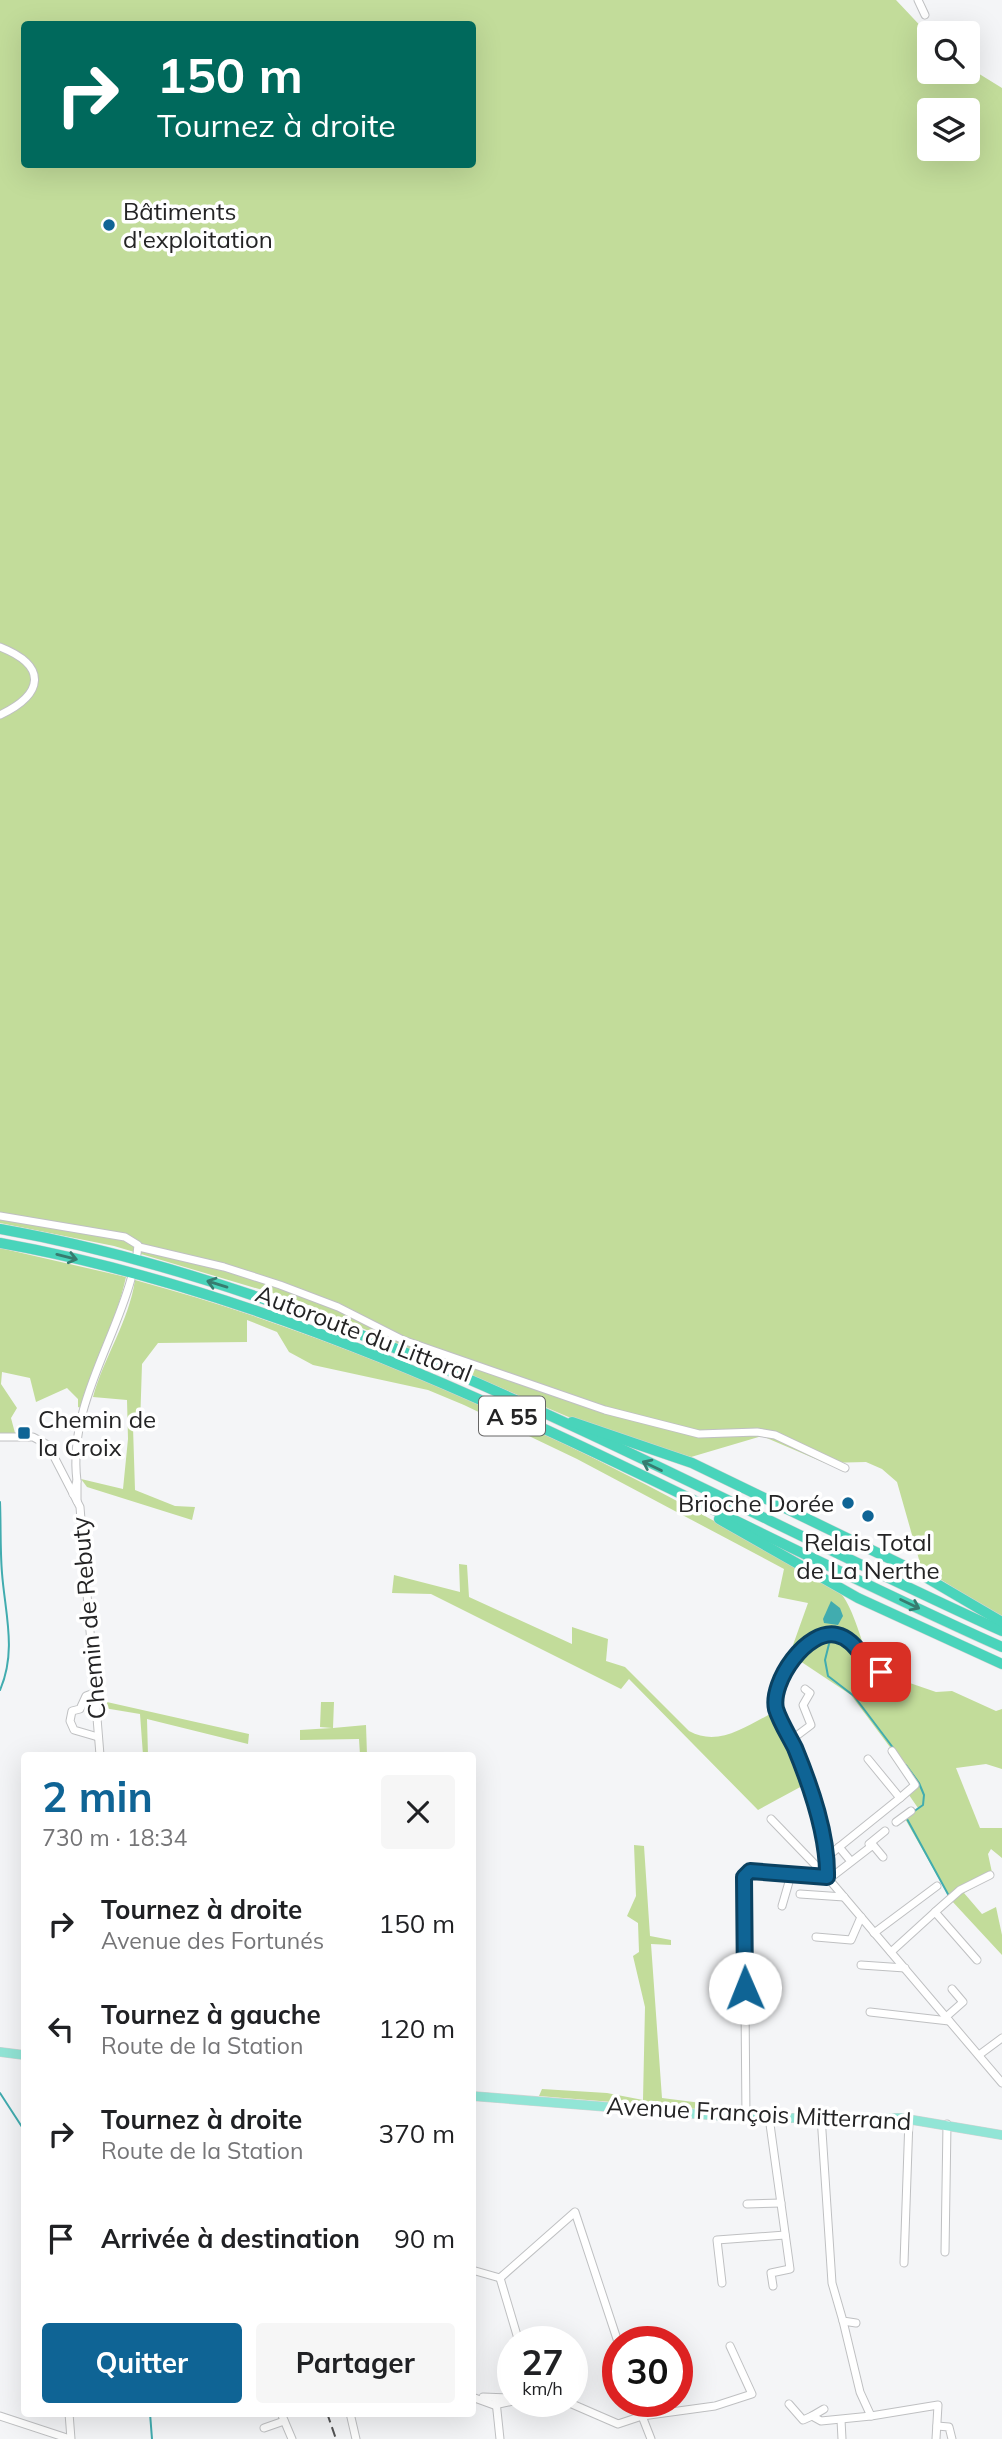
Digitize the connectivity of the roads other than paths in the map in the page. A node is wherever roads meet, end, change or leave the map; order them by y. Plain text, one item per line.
1 (918, 0) edge
2 (925, 15) dead end
3 (0, 647) edge
4 (0, 715) edge
5 (0, 1216) edge
6 (0, 1229) edge
7 (0, 1243) edge
8 (131, 1279) dead end
9 (435, 1365) junction
10 (0, 1437) edge
11 (579, 1446) junction
12 (845, 1468) dead end
13 (75, 1498) junction
14 (1002, 1622) edge
15 (1002, 1632) edge
16 (1002, 1647) edge
17 (1002, 1664) edge
18 (901, 1677) dead end
19 (805, 1689) dead end
20 (94, 1693) junction
21 (98, 1737) junction
22 (791, 1740) junction
23 (892, 1751) dead end
24 (100, 1752) edge
25 (868, 1759) dead end
26 (900, 1798) junction
27 (893, 1804) junction
28 (911, 1811) dead end
29 (904, 1816) junction
30 (771, 1819) dead end
31 (896, 1822) dead end
32 (867, 1825) junction
33 (885, 1831) dead end
34 (877, 1838) junction
35 (869, 1844) dead end
36 (839, 1847) junction
37 (857, 1853) dead end
38 (828, 1856) junction
39 (883, 1857) dead end
40 (791, 1875) junction
41 (990, 1875) dead end
42 (828, 1878) junction
43 (937, 1886) dead end
44 (800, 1894) dead end
45 (844, 1897) junction
46 (782, 1906) dead end
47 (935, 1912) junction
48 (861, 1917) junction
49 (874, 1933) junction
50 (816, 1937) dead end
51 (891, 1952) junction
52 (976, 1960) dead end
53 (861, 1965) dead end
54 (905, 1968) junction
55 (952, 1989) dead end
56 (870, 2012) dead end
57 (948, 2019) junction
58 (1002, 2038) edge
59 (0, 2052) edge
60 (21, 2055) edge
61 (979, 2056) junction
62 (1002, 2083) edge
63 (476, 2096) edge
64 (821, 2116) junction
65 (746, 2118) junction
66 (769, 2118) junction
67 (909, 2119) junction
68 (947, 2124) junction
69 (1002, 2135) edge
70 (781, 2203) junction
71 (747, 2204) dead end
72 (785, 2235) junction
73 (945, 2252) dead end
74 (904, 2263) dead end
75 (476, 2271) edge
76 (500, 2278) junction
77 (722, 2283) dead end
78 (773, 2286) dead end
79 (843, 2320) junction
80 (856, 2323) dead end
81 (514, 2326) edge
82 (613, 2326) edge
83 (730, 2346) dead end
84 (476, 2396) edge
85 (497, 2402) edge
86 (789, 2404) dead end
87 (693, 2409) edge
88 (824, 2409) dead end
89 (588, 2412) edge
90 (0, 2416) edge
91 (812, 2416) junction
92 (871, 2416) junction
93 (69, 2417) edge
94 (283, 2417) edge
95 (351, 2417) edge
96 (498, 2417) edge
97 (639, 2417) edge
98 (642, 2417) edge
99 (841, 2420) junction
100 (937, 2426) junction
101 (264, 2428) dead end
102 (71, 2439) edge
103 (292, 2439) edge
104 (356, 2439) edge
105 (500, 2439) edge
106 (651, 2439) edge
107 (842, 2439) edge
108 (936, 2439) edge
109 (952, 2439) edge

1 - 2 street
3 - 4 street
5 - 12 street
9 -> 6 highway, Autoroute du Littoral / A 55
7 -> 11 highway, Autoroute du Littoral / A 55
8 - 13 street, Chemin de Rebuty
9 - 14 highway
15 -> 9 highway, Autoroute du Littoral / A 55
10 - 13 street
11 -> 16 highway, Autoroute du Littoral / A 55
11 - 17 highway
13 - 20 street, Chemin de Rebuty
18 - 22 street
19 - 22 street
20 - 21 street, Chemin de Rebuty
20 - 21 street
21 - 24 street, Chemin de Rebuty
22 - 38 street
23 - 26 street
25 - 26 street
26 - 27 street
27 - 29 street
27 - 32 street
28 - 29 street
29 - 31 street
30 - 42 street
32 - 34 street
32 - 36 street
33 - 34 street
34 - 35 street
36 - 37 street
36 - 38 street
38 - 42 street
39 - 42 street
40 - 42 street
40 - 46 street
40 - 65 street
41 - 47 street
42 - 45 street
43 - 49 street
44 - 45 street
45 - 48 street
47 - 51 street
47 - 52 street
48 - 49 street
48 - 50 street
49 - 51 street
51 - 54 street
53 - 54 street
54 - 57 street
55 - 57 street
56 - 57 street
57 - 61 street
58 - 61 street
59 - 60 main road
61 - 62 street
63 - 65 main road, Avenue François Mitterrand
64 - 66 main road, Avenue François Mitterrand
64 - 67 main road, Avenue François Mitterrand
64 - 79 street
65 - 66 main road, Avenue François Mitterrand
66 - 70 street
67 - 68 main road, Avenue François Mitterrand
67 - 74 street
68 - 69 main road, Avenue François Mitterrand
68 - 73 street
70 - 71 street
70 - 72 street
72 - 77 street
72 - 78 street
75 - 76 street
76 - 81 street
76 - 82 street
79 - 80 street
79 - 92 street
83 - 87 street
84 - 85 street
86 - 91 street
88 - 91 street
89 - 97 street
90 - 102 street
91 - 99 street
92 - 99 street
92 - 100 street
93 - 102 street
94 - 101 street
94 - 103 street
95 - 104 street
96 - 105 street
98 - 106 street
99 - 107 street
100 - 108 street
100 - 109 street

